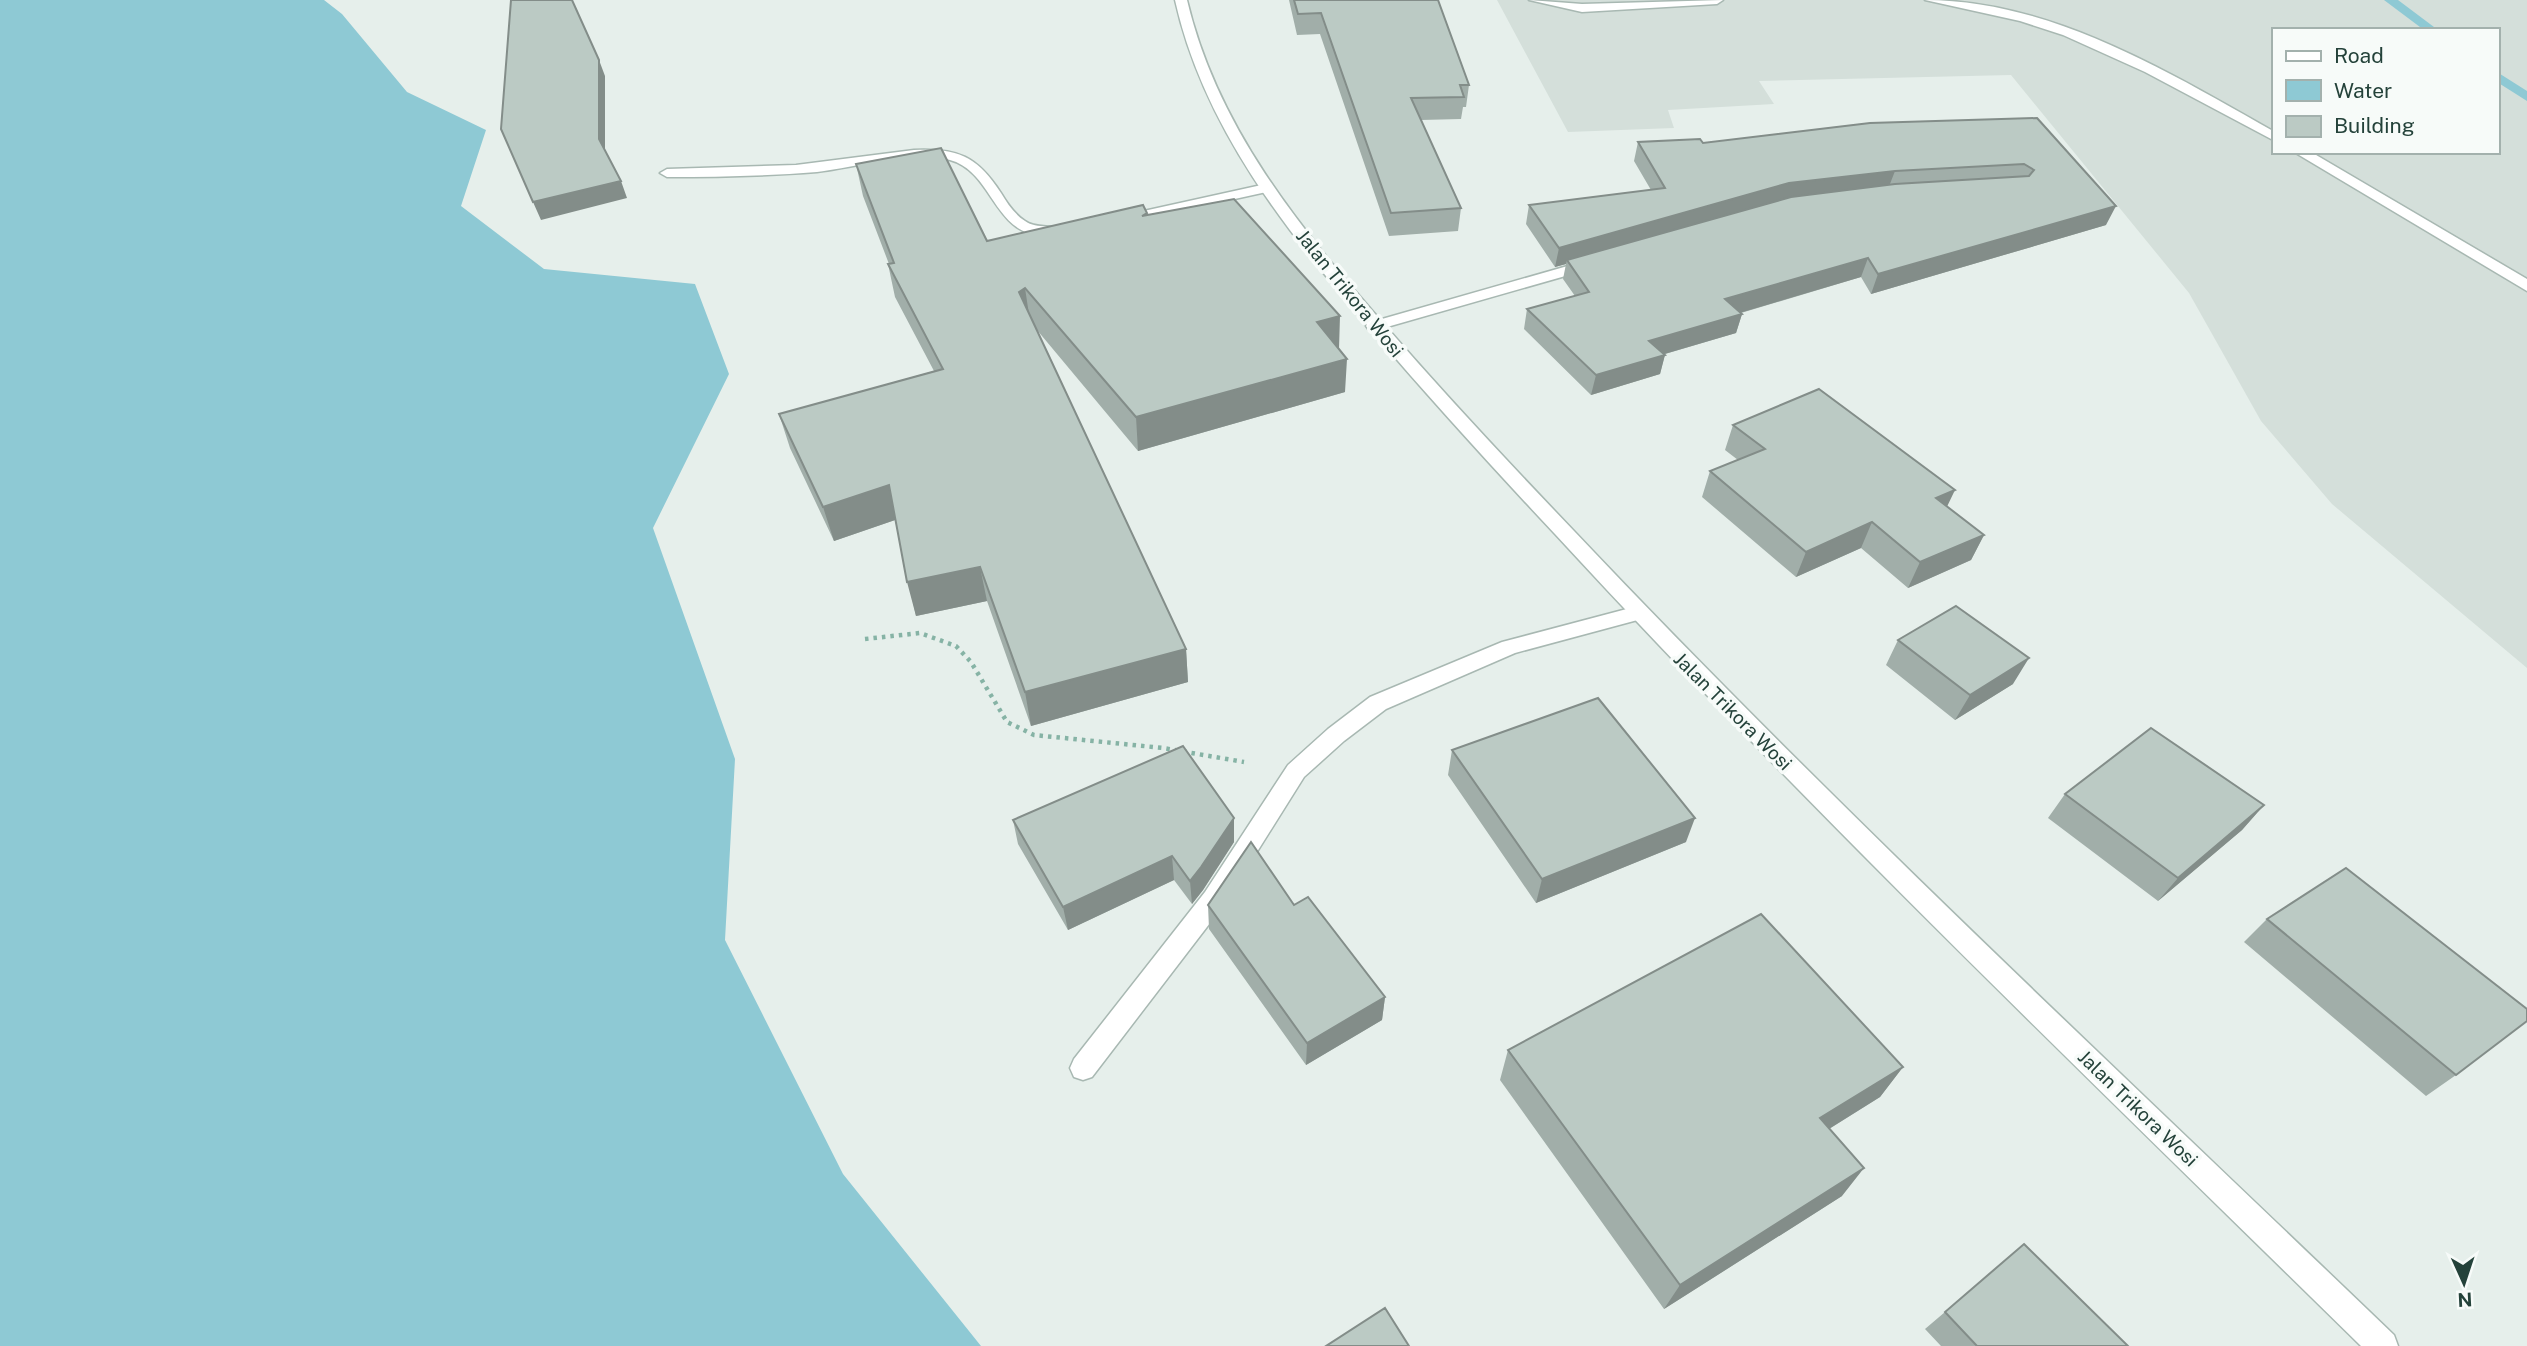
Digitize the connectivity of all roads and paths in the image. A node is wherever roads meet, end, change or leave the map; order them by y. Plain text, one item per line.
1 (1181, 0) edge
2 (1535, 0) edge
3 (1717, 0) edge
4 (1931, 0) edge
5 (2272, 135) edge
6 (2304, 154) edge
7 (667, 173) dead end
8 (1266, 188) junction
9 (1107, 224) edge
10 (1073, 230) edge
11 (1612, 258) edge
12 (2527, 286) edge
13 (1374, 326) junction
14 (1638, 613) junction
15 (865, 639) dead end
16 (1296, 771) junction
17 (1083, 1068) dead end
18 (2383, 1346) edge

1 - 8 street, Jalan Trikora Wosi
2 - 3 street
4 - 5 street
6 - 12 street
7 - 10 street
8 - 9 street
8 - 13 street, Jalan Trikora Wosi
11 - 13 street
13 - 14 street, Jalan Trikora Wosi
14 - 16 street
14 - 18 street, Jalan Trikora Wosi
15 - 16 path
16 - 17 street

